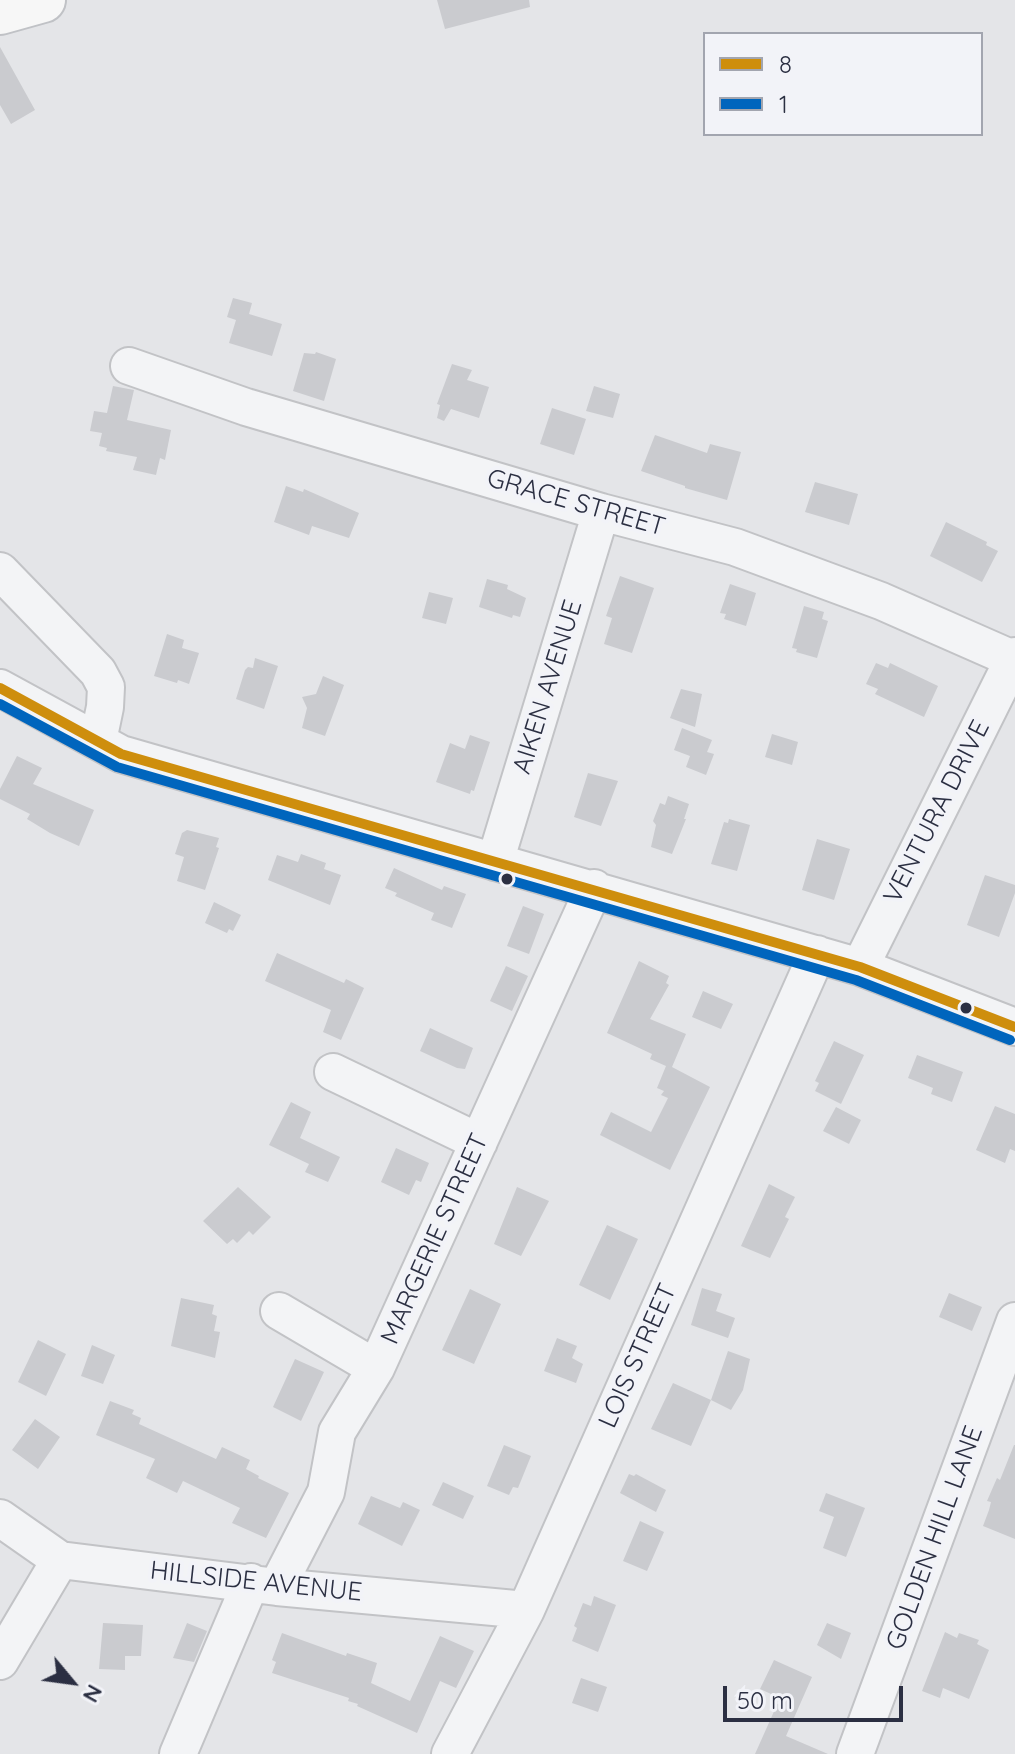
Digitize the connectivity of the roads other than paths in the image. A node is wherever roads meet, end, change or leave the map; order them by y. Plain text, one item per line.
1 (43, 0) edge
2 (0, 12) edge
3 (129, 366) dead end
4 (601, 512) junction
5 (0, 571) edge
6 (1014, 659) edge
7 (0, 688) edge
8 (98, 741) junction
9 (495, 862) junction
10 (594, 888) junction
11 (817, 954) junction
12 (860, 967) junction
13 (1015, 1027) edge
14 (333, 1072) dead end
15 (479, 1142) junction
16 (279, 1311) dead end
17 (1015, 1321) edge
18 (376, 1368) junction
19 (0, 1518) edge
20 (60, 1560) junction
21 (264, 1585) junction
22 (526, 1610) junction
23 (0, 1661) edge
24 (178, 1754) edge
25 (450, 1754) edge
26 (855, 1754) edge

1 - 2 main road
3 - 4 street, GRACE STREET
4 - 6 street, GRACE STREET
4 - 9 street, AIKEN AVENUE
5 - 8 street
6 - 12 street, VENTURA DRIVE
7 - 8 street
8 - 9 street
9 - 10 street
10 - 11 street
10 - 15 street, MARGERIE STREET
11 - 12 street
11 - 22 street, LOIS STREET
12 - 13 street
14 - 15 street
15 - 18 street, MARGERIE STREET
16 - 18 street
17 - 26 street, GOLDEN HILL LANE
18 - 21 street, MARGERIE STREET
19 - 20 street, HILLSIDE AVENUE
20 - 21 street, HILLSIDE AVENUE
20 - 23 street
21 - 22 street, HILLSIDE AVENUE
21 - 24 street, MARGERIE STREET
22 - 25 street, LOIS STREET

